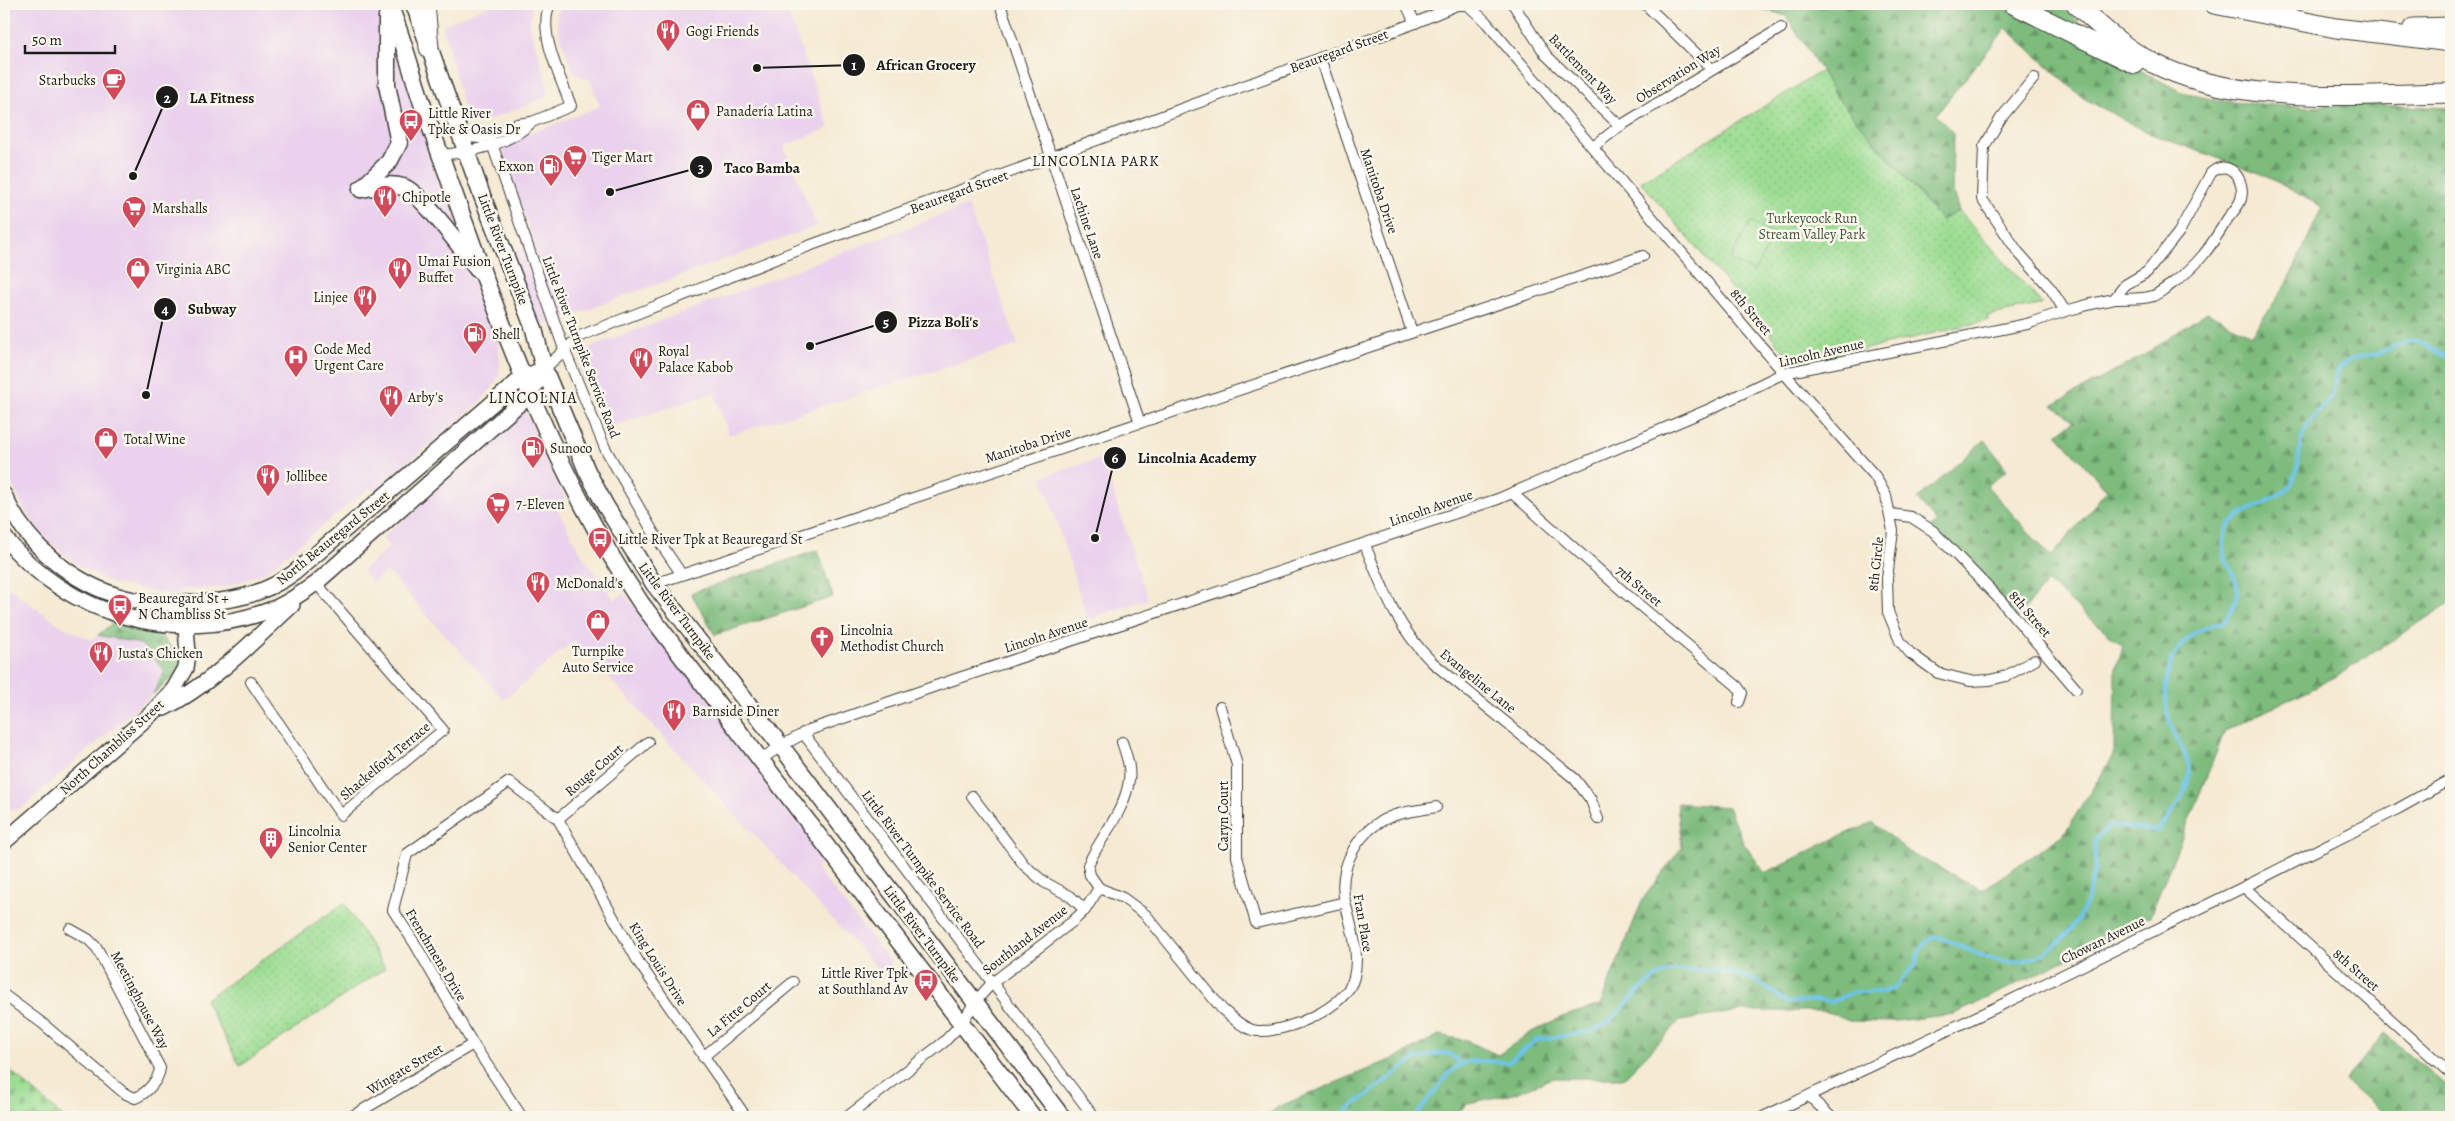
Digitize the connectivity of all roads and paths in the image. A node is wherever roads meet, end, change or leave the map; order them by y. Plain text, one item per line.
1 (388, 4) edge
2 (414, 4) edge
3 (425, 4) edge
4 (550, 4) edge
5 (1000, 4) edge
6 (1406, 4) edge
7 (1468, 4) edge
8 (1512, 4) edge
9 (1645, 4) edge
10 (2013, 4) edge
11 (2076, 4) edge
12 (2214, 4) edge
13 (1415, 23) junction
14 (2451, 27) edge
15 (1781, 28) dead end
16 (2336, 28) junction
17 (2451, 42) edge
18 (429, 48) junction
19 (1320, 58) junction
20 (1712, 69) junction
21 (2034, 78) dead end
22 (2221, 87) junction
23 (2451, 94) edge
24 (532, 122) junction
25 (1620, 126) junction
26 (462, 137) junction
27 (492, 144) junction
28 (1593, 146) junction
29 (466, 153) junction
30 (440, 155) junction
31 (1050, 157) junction
32 (1643, 256) dead end
33 (489, 286) junction
34 (2114, 299) junction
35 (2065, 311) junction
36 (1412, 332) junction
37 (564, 349) junction
38 (544, 368) junction
39 (1784, 373) junction
40 (522, 378) junction
41 (530, 394) junction
42 (1140, 423) junction
43 (1512, 493) junction
44 (4, 495) edge
45 (1891, 514) junction
46 (4, 537) edge
47 (1365, 545) junction
48 (682, 575) junction
49 (316, 583) junction
50 (654, 584) junction
51 (185, 604) junction
52 (186, 624) junction
53 (2034, 660) dead end
54 (251, 682) dead end
55 (2076, 689) dead end
56 (1739, 702) dead end
57 (1220, 707) dead end
58 (151, 714) junction
59 (803, 733) junction
60 (648, 742) dead end
61 (1122, 742) dead end
62 (780, 746) junction
63 (760, 760) junction
64 (2451, 779) edge
65 (972, 796) dead end
66 (1436, 808) dead end
67 (558, 819) junction
68 (1598, 819) dead end
69 (4, 842) edge
70 (2244, 886) junction
71 (1099, 888) junction
72 (1345, 902) junction
73 (1085, 910) junction
74 (70, 929) dead end
75 (793, 982) dead end
76 (992, 983) junction
77 (4, 995) edge
78 (974, 1002) junction
79 (962, 1023) junction
80 (473, 1044) junction
81 (703, 1057) junction
82 (2451, 1074) edge
83 (1809, 1096) junction
84 (351, 1117) edge
85 (522, 1117) edge
86 (746, 1117) edge
87 (846, 1117) edge
88 (1032, 1117) edge
89 (1062, 1117) edge
90 (1094, 1117) edge
91 (1763, 1117) edge
92 (1831, 1117) edge

1 - 30 main road, Little River Turnpike
1 - 33 main road
2 - 18 main road, Little River Turnpike
3 - 18 highway
4 - 24 street
5 - 31 street, Lachine Lane
6 - 13 street
7 - 13 street, Beauregard Street
7 - 28 street, 8th Street
8 - 25 street, Battlement Way
9 - 20 street
10 - 22 highway
11 - 22 highway
12 - 16 highway
13 - 19 street, Beauregard Street
14 - 16 highway
15 - 20 street, Observation Way
16 - 17 highway
18 - 26 main road, Little River Turnpike
19 - 31 street, Beauregard Street
19 - 36 street, Manitoba Drive
20 - 25 street, Observation Way
21 - 35 street
22 - 23 highway
24 - 26 street
24 - 27 street
25 - 28 street, Observation Way
26 - 29 main road, Little River Turnpike
27 - 29 street
27 - 37 street, Little River Turnpike Service Road
28 - 39 street, 8th Street
29 - 30 street
29 - 38 main road, Little River Turnpike
30 - 33 main road, Little River Turnpike
31 - 37 street, Beauregard Street
31 - 42 street, Lachine Lane
32 - 36 street, Manitoba Drive
33 - 40 main road, Little River Turnpike
34 - 34 street, Lincoln Avenue
34 - 35 street, Lincoln Avenue
35 - 39 street, Lincoln Avenue
36 - 42 street, Manitoba Drive
37 - 38 street, Beauregard Street
37 - 48 street, Little River Turnpike Service Road
38 - 40 main road, North Beauregard Street
38 - 41 main road, Beauregard Street
38 - 50 main road, Little River Turnpike
39 - 43 street, Lincoln Avenue
39 - 45 street, 8th Street
40 - 41 main road, Little River Turnpike
40 - 51 main road, North Beauregard Street
41 - 49 main road, North Beauregard Street
41 - 63 main road, Little River Turnpike
42 - 48 street, Manitoba Drive
43 - 47 street, Lincoln Avenue
43 - 56 street, 7th Street
44 - 51 main road, North Beauregard Street
45 - 53 street, 8th Circle
45 - 55 street, 8th Street
46 - 52 main road, North Beauregard Street
47 - 59 street, Lincoln Avenue
47 - 68 street, Evangeline Lane
48 - 50 street, Manitoba Drive
49 - 52 main road, North Beauregard Street
49 - 54 street, Shackelford Terrace
49 - 58 main road
50 - 62 main road, Little River Turnpike
51 - 52 main road, North Chambliss Street
52 - 58 main road, North Chambliss Street
57 - 72 street, Caryn Court
58 - 69 main road, North Chambliss Street
59 - 62 street, Lincoln Avenue
59 - 76 street, Little River Turnpike Service Road
60 - 67 street, Rouge Court
61 - 71 street
62 - 63 street, Lincoln Avenue
62 - 78 main road, Little River Turnpike
63 - 79 main road, Little River Turnpike
64 - 70 street, Chowan Avenue
65 - 73 street
66 - 72 street, Fran Place
67 - 80 street, Frenchmens Drive
67 - 81 street, King Louis Drive
70 - 82 street, 8th Street
70 - 83 street, Chowan Avenue
71 - 72 street, Fran Place
71 - 73 street, Southland Avenue
73 - 76 street, Southland Avenue
74 - 77 street, Meetinghouse Way
75 - 81 street, La Fitte Court
76 - 78 street, Southland Avenue
76 - 90 street, Little River Turnpike Service Road
78 - 79 street, Southland Avenue
78 - 89 main road, Little River Turnpike
79 - 87 street, Southland Avenue
79 - 88 main road, Little River Turnpike
80 - 84 street, Wingate Street
80 - 85 street, Frenchmens Drive
81 - 86 street, King Louis Drive
83 - 91 street, Chowan Avenue
83 - 92 street

